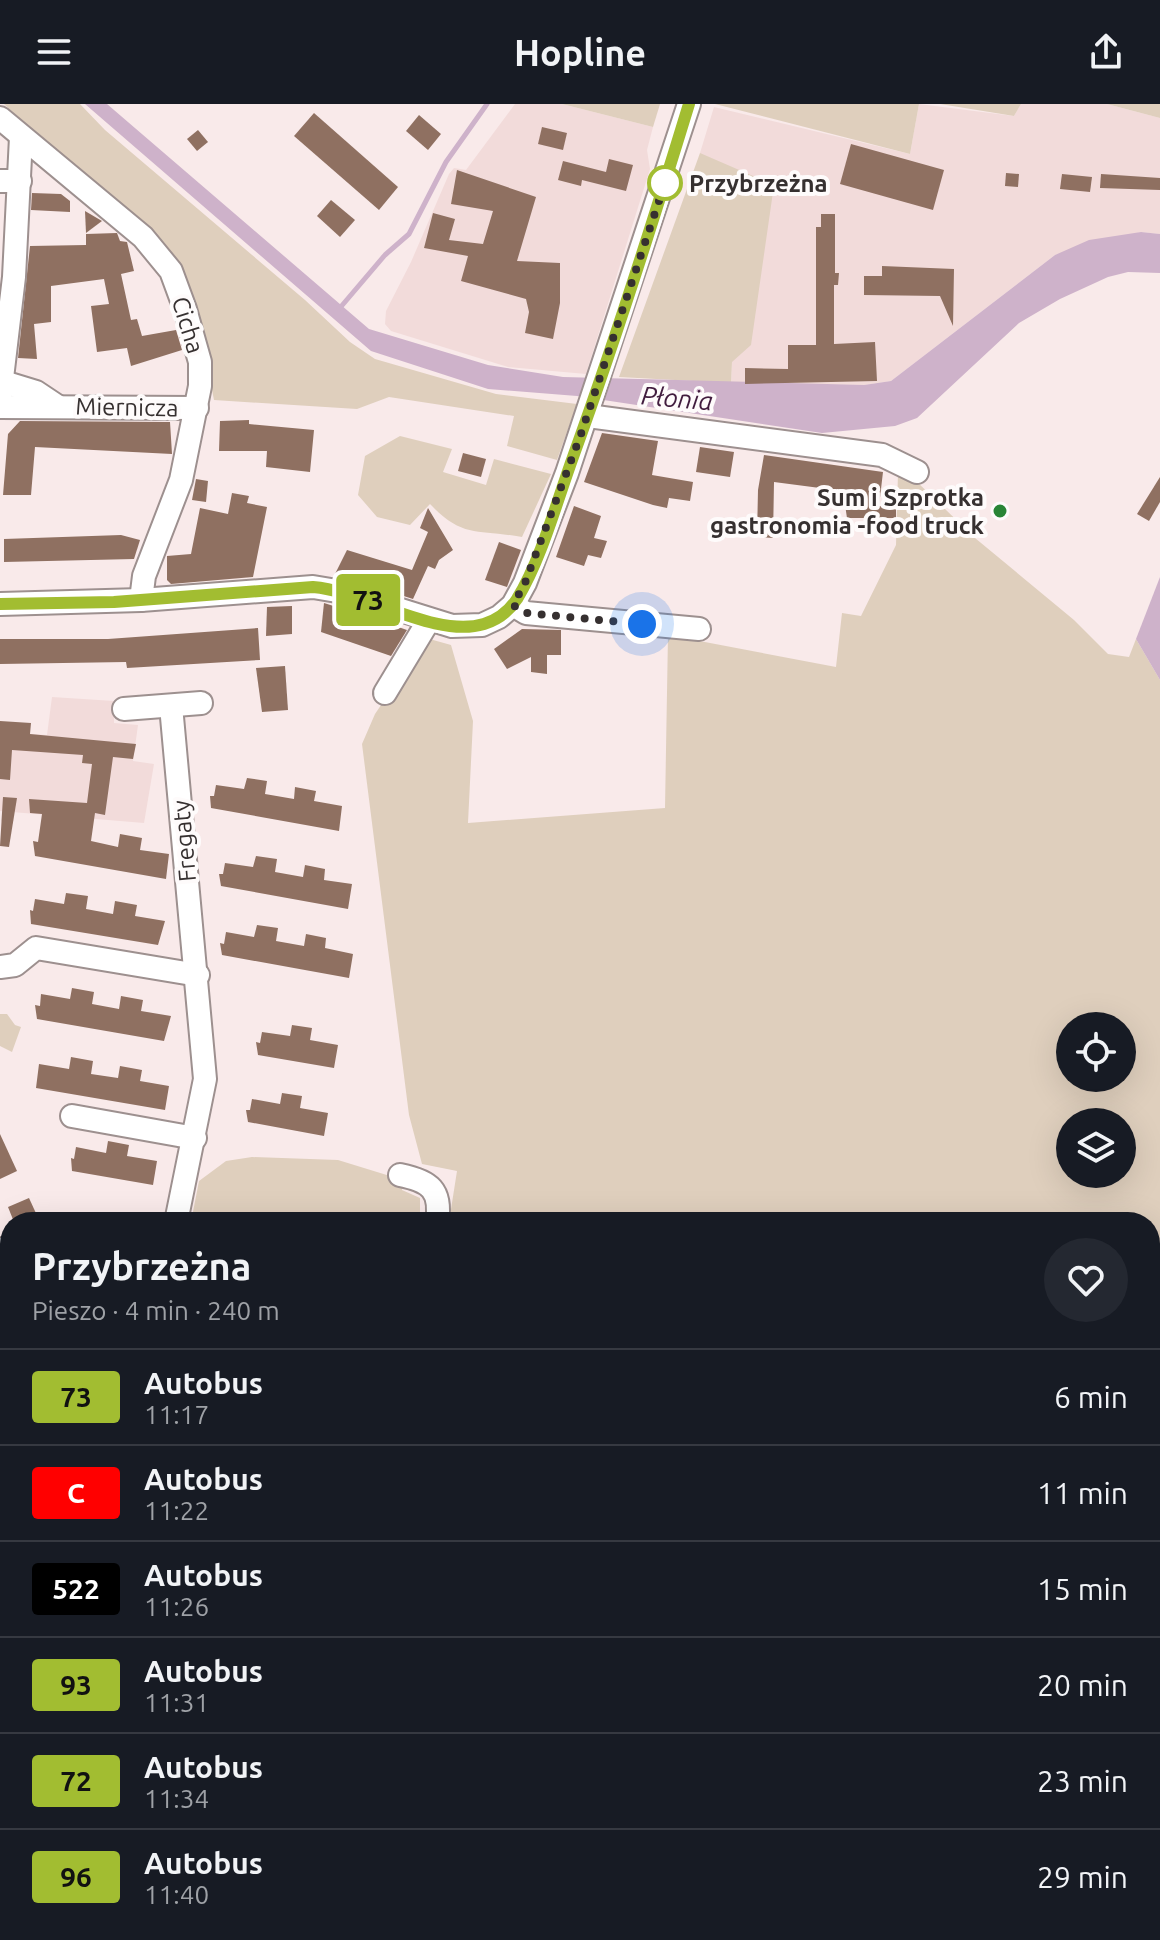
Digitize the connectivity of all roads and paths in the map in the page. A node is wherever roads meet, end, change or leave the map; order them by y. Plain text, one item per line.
1 (689, 104) edge
2 (0, 118) edge
3 (21, 137) junction
4 (10, 181) edge
5 (1, 386) edge
6 (58, 406) junction
7 (0, 407) edge
8 (197, 408) junction
9 (590, 410) junction
10 (917, 472) dead end
11 (141, 600) junction
12 (0, 604) edge
13 (513, 605) junction
14 (429, 620) junction
15 (699, 629) dead end
16 (385, 693) dead end
17 (201, 703) dead end
18 (171, 706) junction
19 (124, 709) dead end
20 (0, 967) edge
21 (198, 975) junction
22 (72, 1116) dead end
23 (195, 1138) junction
24 (400, 1175) dead end
25 (178, 1212) edge
26 (438, 1212) edge

1 - 9 street
2 - 3 street, Cicha
3 - 4 street
3 - 8 street, Cicha
4 - 5 street
5 - 6 street, Miernicza
6 - 7 street, Miernicza
6 - 8 street, Miernicza
8 - 11 street, Cicha
9 - 10 street
9 - 13 street
11 - 12 street
11 - 14 street
13 - 14 street
13 - 15 street
14 - 16 street
17 - 18 street
18 - 19 street
18 - 21 street, Fregaty
20 - 21 street
21 - 23 street, Fregaty
22 - 23 street
23 - 25 street, Fregaty
24 - 26 street

